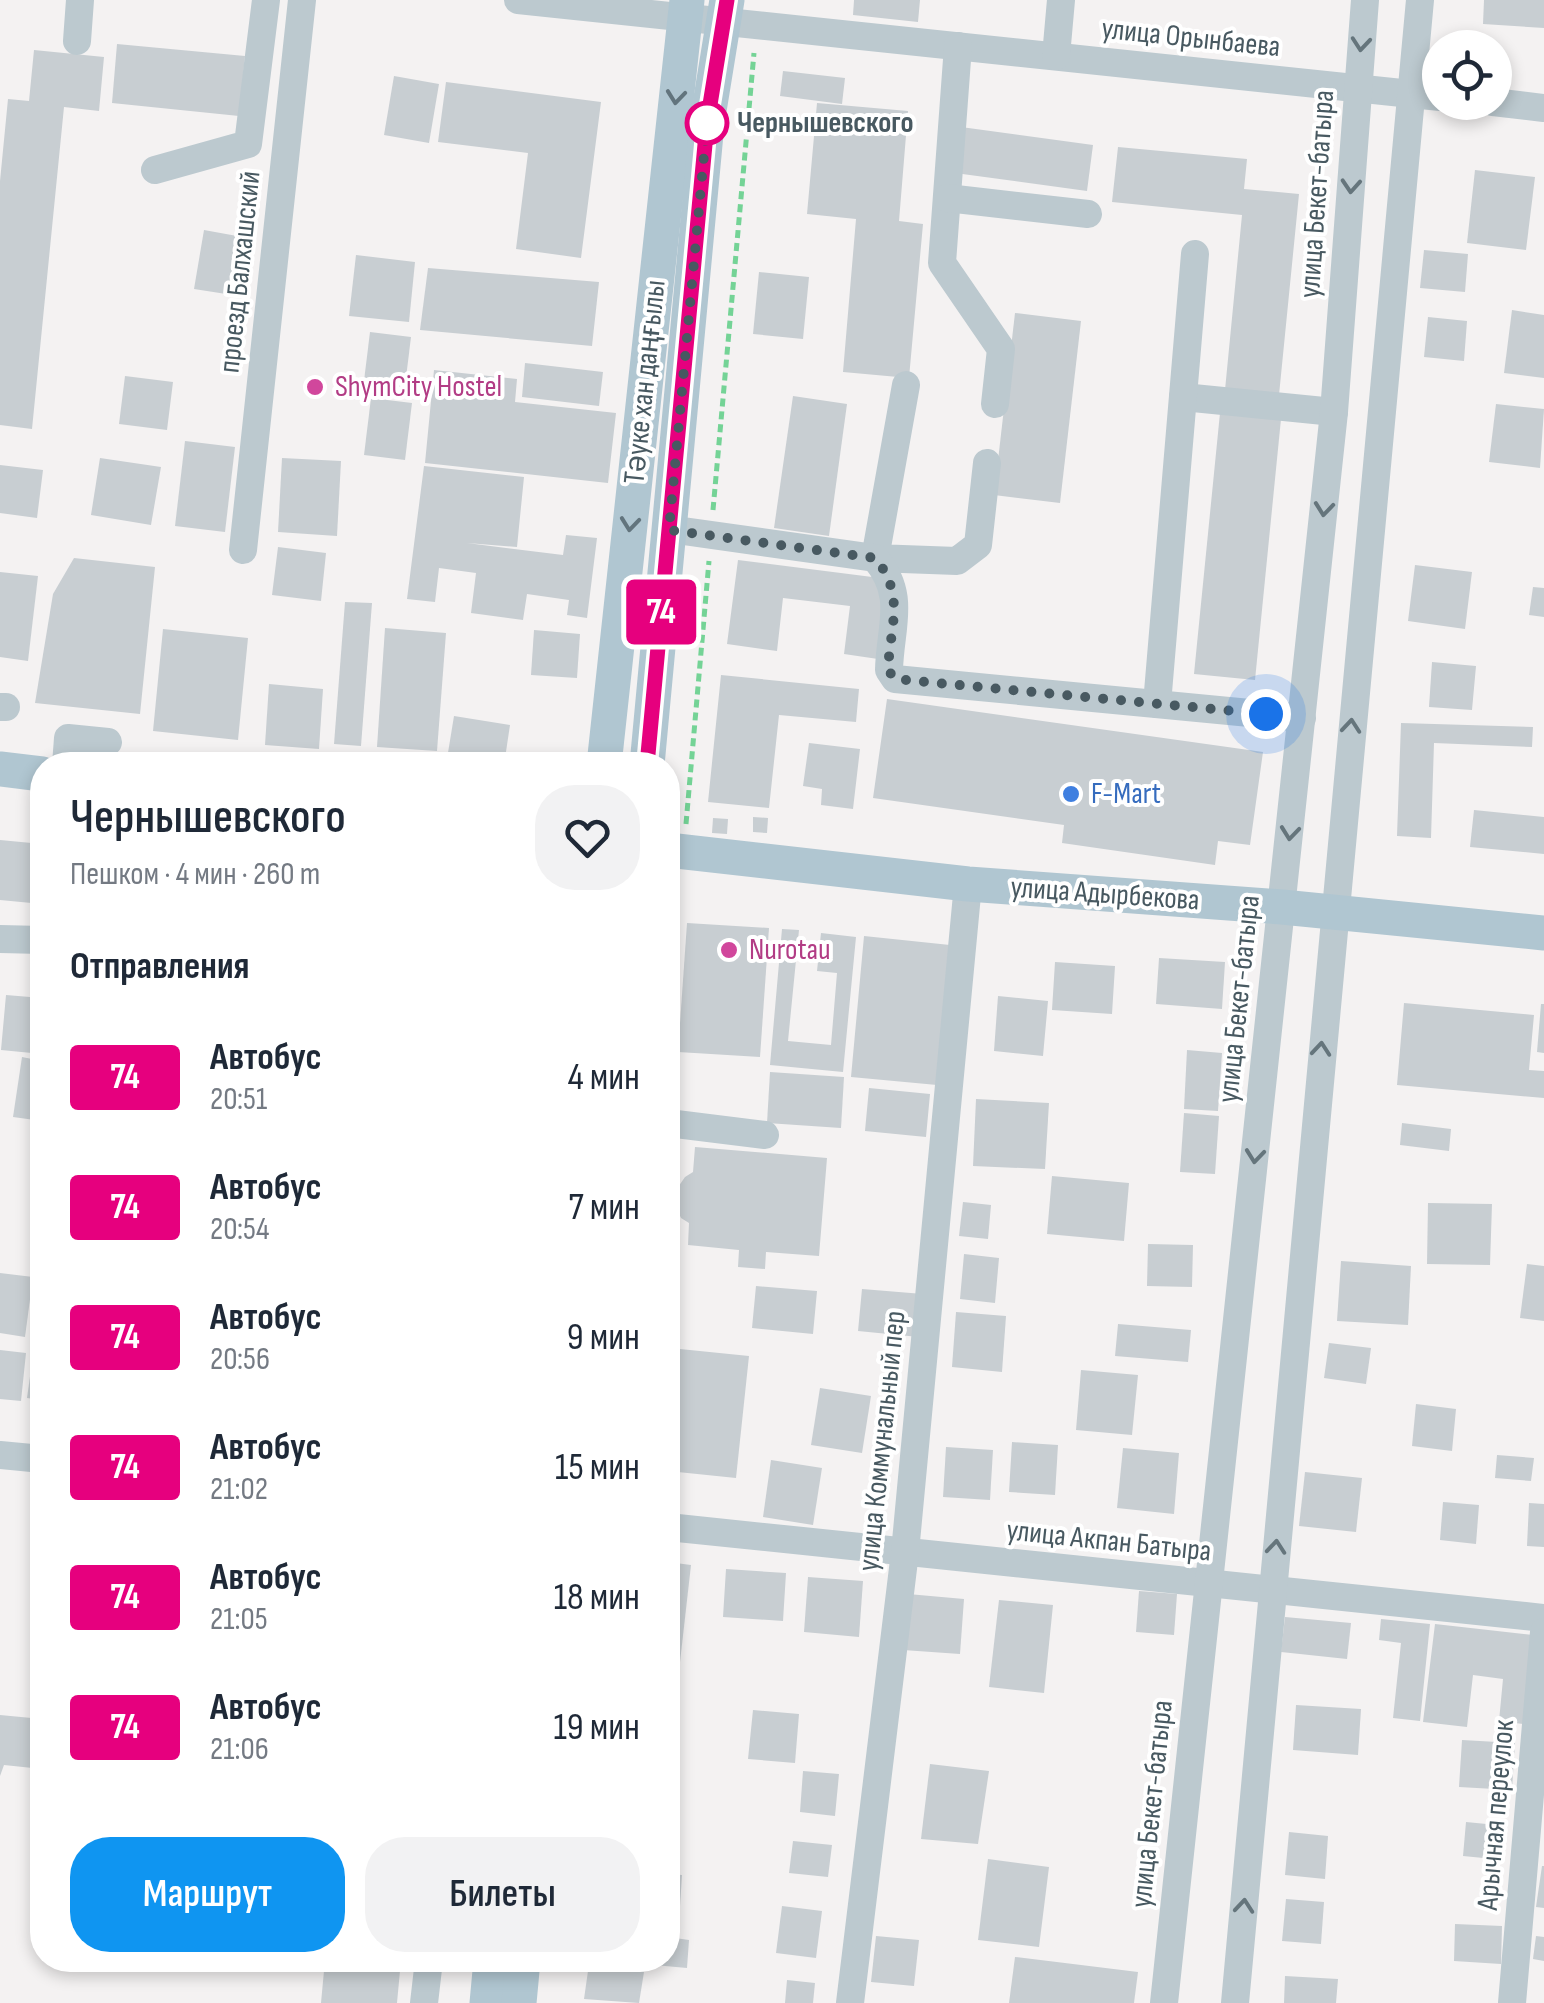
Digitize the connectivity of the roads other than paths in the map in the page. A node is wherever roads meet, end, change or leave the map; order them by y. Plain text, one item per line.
1 (80, 0) edge
2 (266, 0) edge
3 (302, 0) edge
4 (518, 0) edge
5 (1061, 0) edge
6 (1365, 0) edge
7 (1420, 0) edge
8 (686, 8) edge
9 (736, 15) edge
10 (77, 41) dead end
11 (958, 46) junction
12 (1056, 56) junction
13 (1358, 88) junction
14 (1411, 93) junction
15 (1422, 94) edge
16 (1512, 104) edge
17 (1544, 108) edge
18 (154, 170) dead end
19 (946, 198) junction
20 (1088, 214) dead end
21 (1195, 254) dead end
22 (906, 385) dead end
23 (1182, 397) junction
24 (995, 404) dead end
25 (1334, 412) junction
26 (987, 463) dead end
27 (669, 530) junction
28 (243, 550) dead end
29 (875, 558) junction
30 (1157, 704) junction
31 (1302, 718) junction
32 (108, 742) dead end
33 (67, 752) edge
34 (605, 752) edge
35 (648, 752) edge
36 (0, 769) edge
37 (30, 773) edge
38 (680, 853) edge
39 (968, 884) junction
40 (1282, 906) junction
41 (1334, 912) junction
42 (1544, 932) edge
43 (0, 939) edge
44 (30, 940) edge
45 (680, 1124) edge
46 (764, 1135) dead end
47 (0, 1455) edge
48 (30, 1458) edge
49 (680, 1528) edge
50 (905, 1552) junction
51 (1208, 1584) junction
52 (1272, 1590) junction
53 (1544, 1618) edge
54 (1544, 1632) edge
55 (428, 1972) edge
56 (490, 1972) edge
57 (523, 1972) edge
58 (424, 2003) edge
59 (487, 2003) edge
60 (519, 2003) edge
61 (850, 2003) edge
62 (1164, 2003) edge
63 (1235, 2003) edge
64 (1512, 2003) edge

1 - 10 street
2 - 18 street
3 - 28 street, проезд Балхашский
4 - 8 street, улица Орынбаева
5 - 12 street
6 -> 13 street, улица Бекет-батыра
7 - 14 street
8 - 9 street, улица Орынбаева
8 -> 34 main road, Тәуке хан даңғылы
9 - 11 street, улица Орынбаева
9 - 27 main road, Тәуке хан даңғылы
11 - 12 street, улица Орынбаева
11 - 19 street
12 - 13 street, улица Орынбаева
13 - 14 street, улица Орынбаева
13 -> 25 street, улица Бекет-батыра
14 - 15 street, улица Орынбаева
41 -> 14 street
16 - 17 street
19 - 20 street
19 - 24 street
21 - 23 street
22 - 29 street
23 - 25 street
23 - 30 street
25 -> 31 street, улица Бекет-батыра
26 - 29 street
27 - 29 street
27 - 35 main road, Тәуке хан даңғылы
29 - 30 street
30 - 31 street
31 -> 40 street, улица Бекет-батыра
32 - 33 street
36 - 37 main road
38 - 39 main road, улица Адырбекова
39 - 40 main road, улица Адырбекова
39 - 50 street, улица Коммунальный пер
40 - 41 main road, улица Адырбекова
40 -> 51 street, улица Бекет-батыра
41 - 42 main road, улица Адырбекова
52 -> 41 street
43 - 44 street
45 - 46 street
47 - 48 street
49 - 50 street, улица Акпан Батыра
50 - 51 street, улица Акпан Батыра
50 - 61 street, улица Коммунальный пер
51 - 52 street, улица Акпан Батыра
51 - 62 street, улица Бекет-батыра
52 - 53 street, улица Акпан Батыра
63 -> 52 street
54 - 64 street, Арычная переулок
55 - 58 street
56 - 59 main road
57 - 60 main road

